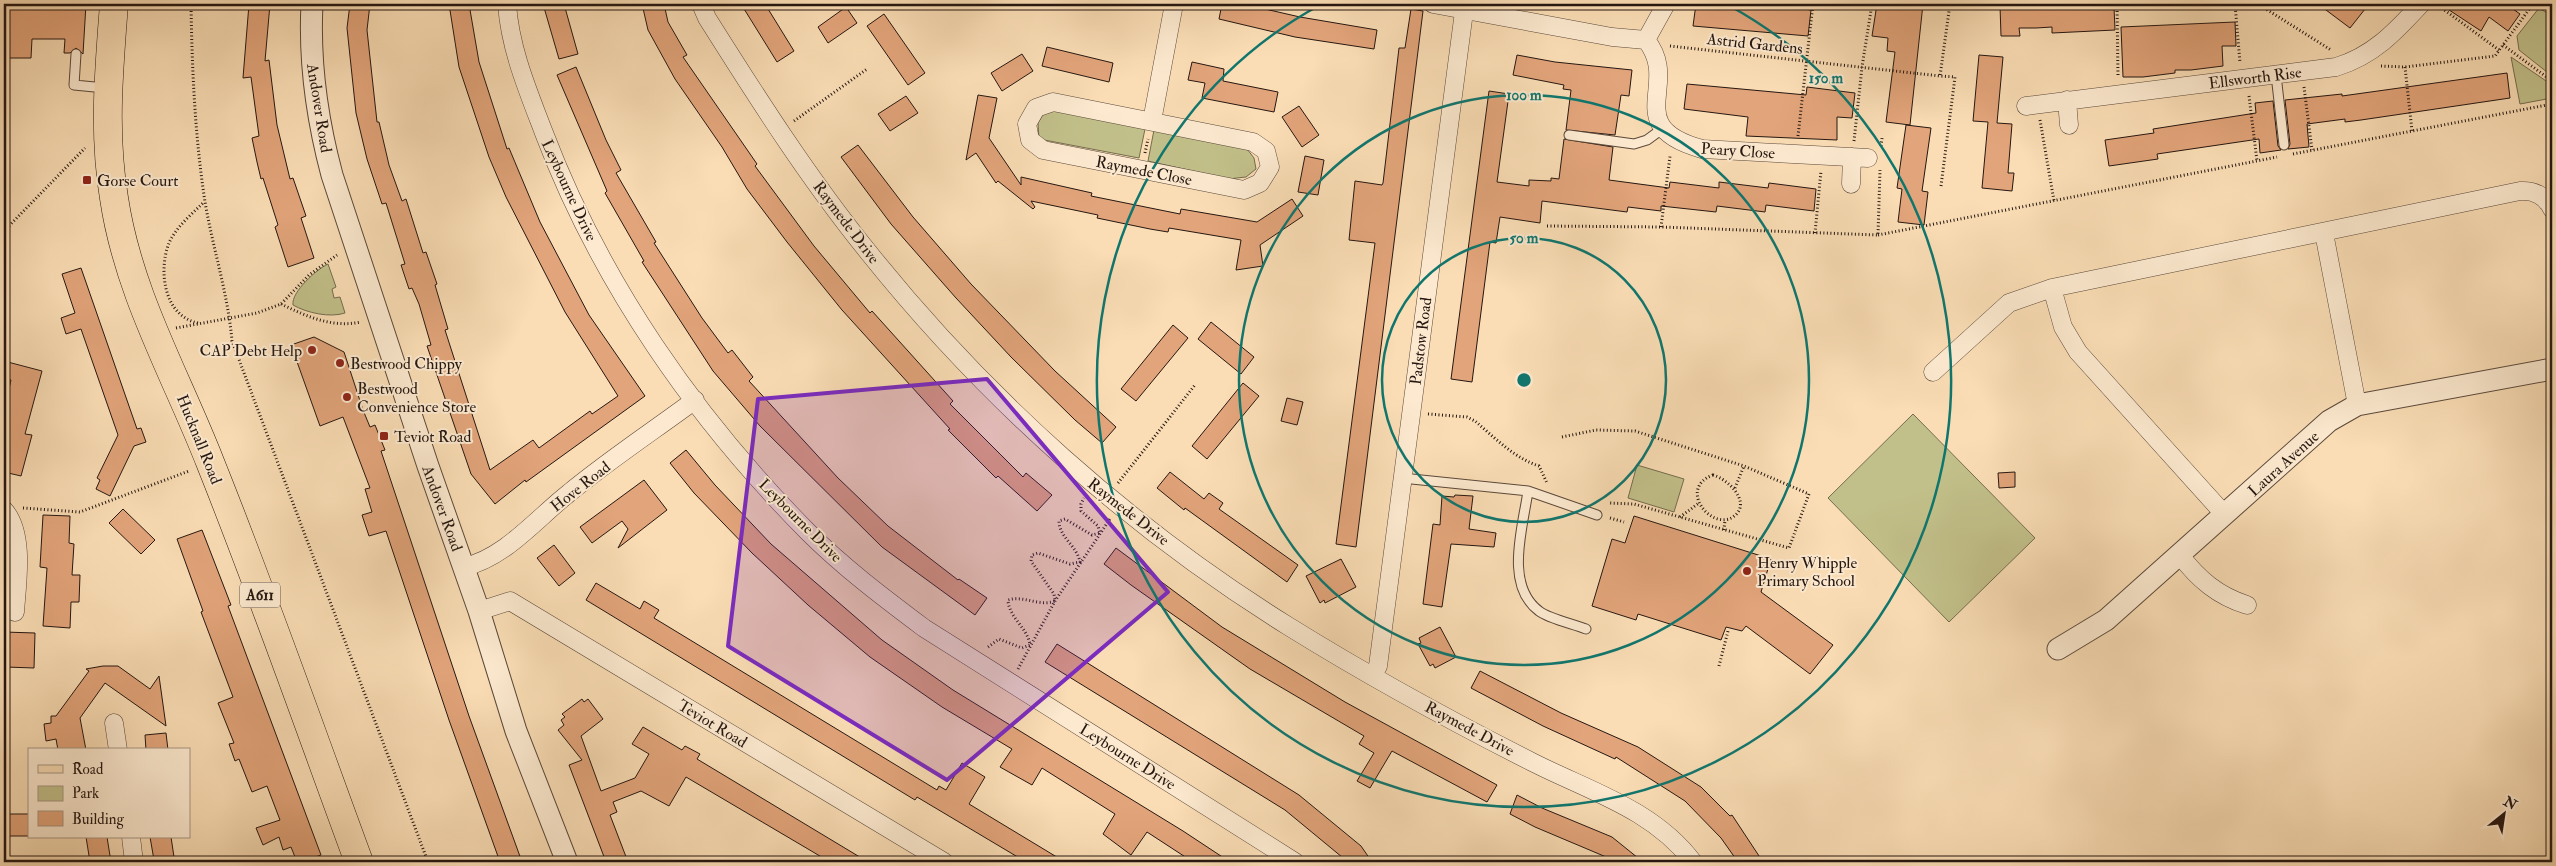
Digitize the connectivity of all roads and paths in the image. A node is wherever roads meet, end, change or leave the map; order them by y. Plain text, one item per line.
1 (114, 4) edge
2 (191, 4) edge
3 (312, 4) edge
4 (507, 4) edge
5 (701, 4) edge
6 (1174, 4) edge
7 (1433, 4) edge
8 (1666, 4) edge
9 (1813, 4) edge
10 (1872, 4) edge
11 (1950, 4) edge
12 (2117, 4) edge
13 (2235, 4) edge
14 (2258, 4) edge
15 (2421, 4) edge
16 (2435, 4) edge
17 (2534, 4) edge
18 (1464, 6) edge
19 (1646, 40) junction
20 (2503, 45) junction
21 (2499, 50) junction
22 (76, 54) dead end
23 (2240, 60) dead end
24 (1807, 61) junction
25 (2352, 62) junction
26 (1862, 67) junction
27 (2405, 67) junction
28 (867, 69) dead end
29 (2302, 72) junction
30 (2118, 74) dead end
31 (2276, 75) junction
32 (1940, 76) junction
33 (2247, 78) junction
34 (2552, 81) edge
35 (108, 88) junction
36 (2067, 100) junction
37 (2552, 104) edge
38 (2032, 105) joint
39 (1152, 122) junction
40 (2069, 125) dead end
41 (2412, 131) junction
42 (107, 132) junction
43 (779, 132) junction
44 (1665, 132) junction
45 (1855, 132) dead end
46 (1570, 135) dead end
47 (1882, 138) dead end
48 (2284, 145) dead end
49 (2312, 150) junction
50 (1796, 154) junction
51 (1823, 156) junction
52 (1871, 158) junction
53 (2258, 161) junction
54 (1141, 170) junction
55 (1851, 184) dead end
56 (1941, 186) dead end
57 (2054, 201) junction
58 (205, 202) junction
59 (2552, 209) edge
60 (1547, 226) dead end
61 (1661, 227) junction
62 (4, 231) edge
63 (1815, 233) junction
64 (2324, 233) junction
65 (1878, 235) junction
66 (354, 242) junction
67 (2052, 288) junction
68 (281, 304) junction
69 (230, 318) junction
70 (365, 321) dead end
71 (2552, 369) edge
72 (1932, 372) dead end
73 (1195, 385) dead end
74 (695, 400) junction
75 (2358, 406) junction
76 (1411, 413) junction
77 (1562, 437) dead end
78 (211, 463) junction
79 (1744, 466) junction
80 (1402, 478) junction
81 (1116, 485) dead end
82 (1552, 486) dead end
83 (1735, 488) junction
84 (1528, 491) junction
85 (1087, 494) dead end
86 (1600, 500) dead end
87 (1608, 502) junction
88 (1699, 503) junction
89 (1607, 510) dead end
90 (6, 513) edge
91 (1597, 514) dead end
92 (1113, 515) dead end
93 (2224, 515) junction
94 (1680, 517) junction
95 (1725, 520) junction
96 (1724, 530) junction
97 (1100, 533) junction
98 (2180, 556) junction
99 (1080, 562) junction
100 (464, 566) junction
101 (10, 592) edge
102 (1055, 601) junction
103 (2247, 605) dead end
104 (479, 611) junction
105 (15, 612) dead end
106 (1586, 629) dead end
107 (1728, 631) dead end
108 (1030, 645) junction
109 (2058, 649) dead end
110 (977, 661) junction
111 (1719, 666) dead end
112 (1372, 676) junction
113 (1011, 683) junction
114 (114, 722) dead end
115 (118, 748) edge
116 (130, 838) edge
117 (134, 862) edge
118 (359, 862) edge
119 (428, 862) edge
120 (567, 862) edge
121 (944, 862) edge
122 (1295, 862) edge
123 (1693, 862) edge

1 - 35 main road, Hucknall Road / A611
2 - 58 path
3 - 66 street, Andover Road
4 - 74 street, Leybourne Drive
5 - 43 street, Raymede Drive
6 - 39 street
7 - 18 street
8 - 19 street
9 - 24 path
10 - 26 path
11 - 32 path
12 - 30 path
13 - 23 path
14 - 25 path
15 - 25 street, Ellsworth Rise
16 - 21 path
17 - 20 path
18 - 19 street
18 - 76 street, Padstow Road
19 - 24 path, Astrid Gardens
19 - 44 street
20 - 21 path
20 - 34 path
21 - 27 path
22 - 35 lane
24 - 26 path, Astrid Gardens
24 - 50 path
25 - 27 path
25 - 29 street, Ellsworth Rise
26 - 32 path, Astrid Gardens
26 - 45 path
27 - 41 path
28 - 43 path
29 - 31 street, Ellsworth Rise
29 - 49 path
31 - 33 street, Ellsworth Rise
31 - 48 lane
32 - 56 path, Astrid Gardens
33 - 36 street, Ellsworth Rise
33 - 53 path
35 - 42 main road, Hucknall Road / A611
36 - 38 street, Ellsworth Rise
36 - 40 street
37 - 41 path
38 - 57 path
39 - 54 path
39 - 54 street, Raymede Close
39 - 54 street, Raymede Close
41 - 49 path
42 - 62 path
42 - 78 main road, Hucknall Road / A611
43 - 112 street, Raymede Drive
44 - 46 lane
44 - 50 street, Peary Close
44 - 61 path
47 - 52 path
49 - 53 path
50 - 51 street, Peary Close
51 - 52 street, Peary Close
51 - 63 path
52 - 55 street
52 - 65 path
53 - 57 path
57 - 65 path
58 - 69 path
58 - 69 path
59 - 64 street
60 - 61 path
61 - 63 path
63 - 65 path
64 - 67 street
64 - 75 street
66 - 68 path
66 - 100 street, Andover Road
67 - 72 street
67 - 93 street
68 - 69 path
68 - 70 path
69 - 119 path
71 - 75 street, Laura Avenue
73 - 81 path
74 - 100 street, Hove Road
74 - 110 street, Leybourne Drive
75 - 93 street, Laura Avenue
76 - 80 street, Padstow Road
76 - 82 path
77 - 79 path
78 - 90 path
78 - 118 main road, Hucknall Road / A611
79 - 83 path
79 - 96 path
80 - 84 lane
80 - 112 street, Padstow Road
83 - 88 path
83 - 95 path
84 - 91 lane
84 - 106 lane
85 - 97 path
86 - 87 path
87 - 89 path
87 - 94 path
88 - 94 path
88 - 95 path
90 - 101 street
92 - 97 path
93 - 98 street, Laura Avenue
94 - 96 path
95 - 96 path
97 - 99 path
97 - 99 path
98 - 103 street
98 - 109 street, Laura Avenue
99 - 102 path
99 - 102 path
100 - 104 street, Andover Road
101 - 105 street
102 - 108 path
102 - 108 path
104 - 120 street, Andover Road
104 - 121 street, Teviot Road
107 - 111 path
108 - 110 path
108 - 113 path
110 - 113 street, Leybourne Drive
112 - 123 street, Raymede Drive
113 - 122 street, Leybourne Drive
114 - 115 street
116 - 117 street

